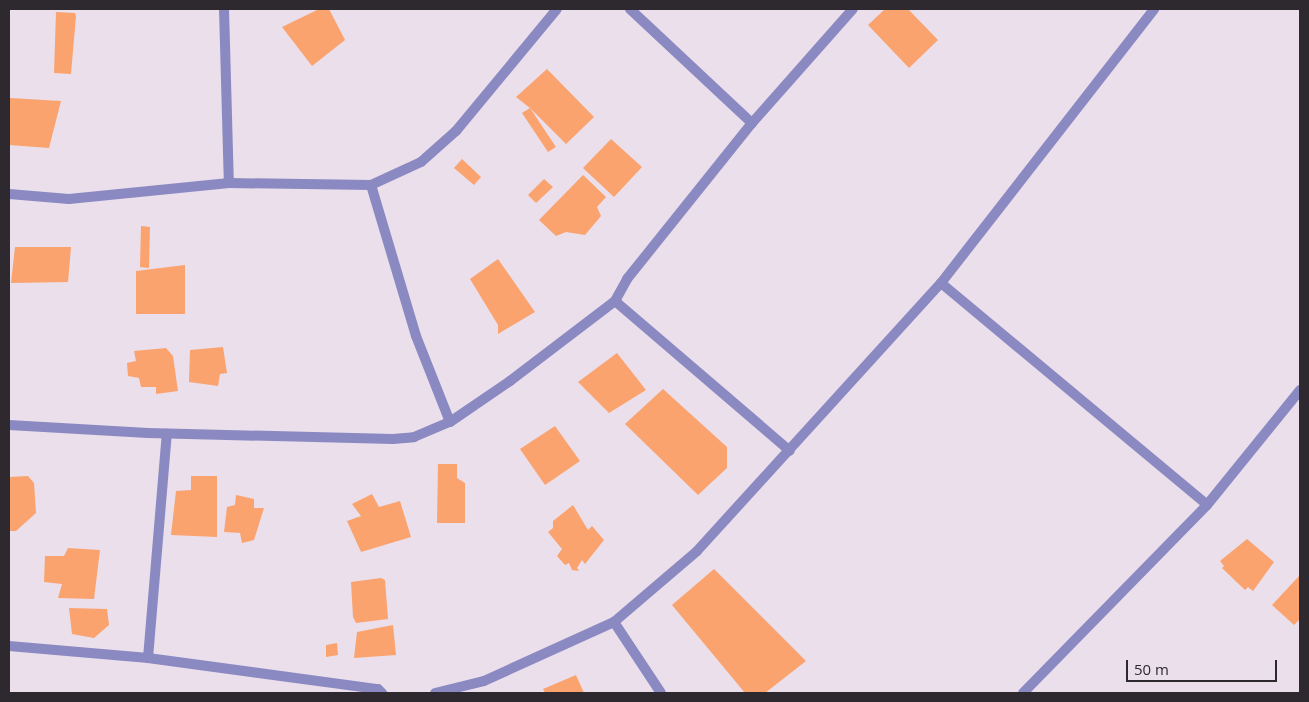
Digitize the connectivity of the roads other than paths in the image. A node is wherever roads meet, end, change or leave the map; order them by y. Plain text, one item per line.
1 (224, 9) edge
2 (557, 9) edge
3 (630, 9) edge
4 (853, 9) edge
5 (1154, 9) edge
6 (752, 122) junction
7 (229, 183) junction
8 (371, 185) junction
9 (9, 194) edge
10 (941, 283) junction
11 (616, 301) junction
12 (1300, 390) edge
13 (450, 422) junction
14 (9, 425) edge
15 (167, 434) junction
16 (790, 451) junction
17 (1207, 505) junction
18 (614, 622) junction
19 (9, 646) edge
20 (148, 658) junction
21 (382, 693) edge
22 (435, 693) edge
23 (661, 693) edge
24 (1023, 693) edge

1 - 7 street
2 - 8 street
3 - 6 street
4 - 6 street
5 - 10 street
6 - 11 street
7 - 8 street
7 - 9 street
8 - 13 street
10 - 16 street
10 - 17 street
11 - 13 street
11 - 16 street
12 - 17 street
13 - 15 street
14 - 15 street
15 - 20 street
16 - 18 street
17 - 24 street
18 - 22 street
18 - 23 street
19 - 20 street
20 - 21 street

